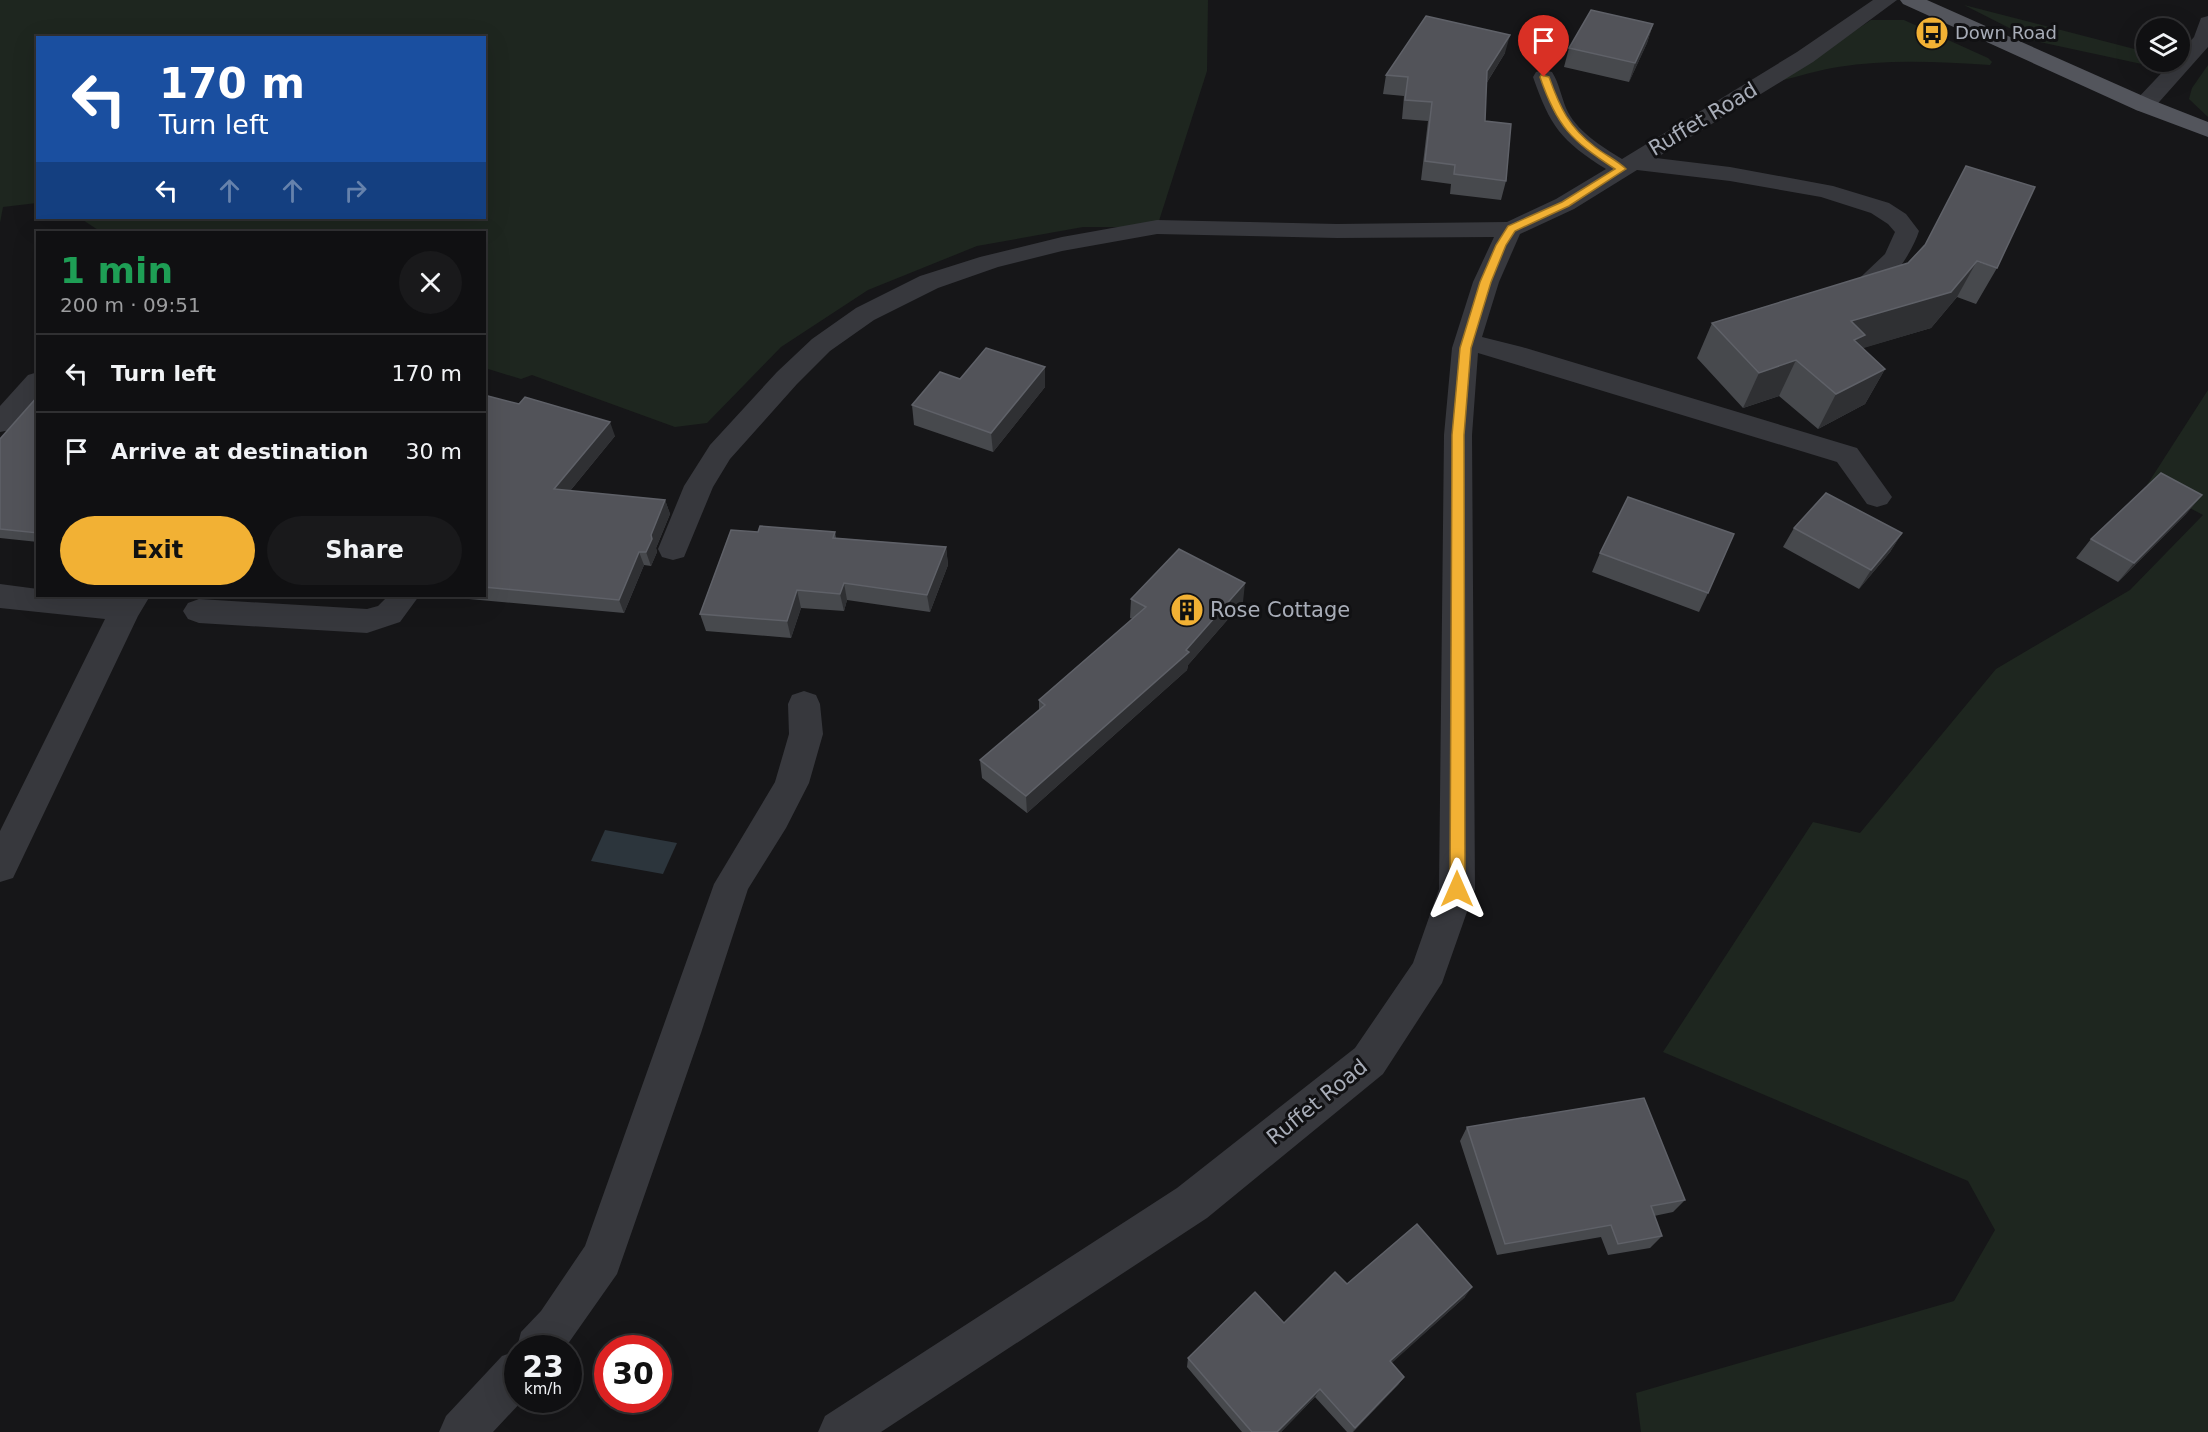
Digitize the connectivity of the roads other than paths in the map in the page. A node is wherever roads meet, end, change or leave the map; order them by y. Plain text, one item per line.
1 (1887, 0) edge
2 (1910, 0) edge
3 (2208, 22) edge
4 (1544, 77) dead end
5 (2144, 105) junction
6 (2208, 130) edge
7 (1627, 165) junction
8 (1511, 229) junction
9 (1859, 291) edge
10 (1468, 342) junction
11 (36, 383) edge
12 (0, 423) edge
13 (1877, 497) dead end
14 (673, 549) dead end
15 (0, 596) edge
16 (403, 597) edge
17 (130, 603) edge
18 (199, 611) dead end
19 (804, 704) dead end
20 (0, 867) edge
21 (548, 1335) edge
22 (504, 1387) edge
23 (462, 1432) edge
24 (841, 1432) edge

1 - 7 street, Ruffet Road
2 - 5 main road
3 - 5 street
4 - 7 street
5 - 6 main road
7 - 8 street, Ruffet Road
7 - 9 street
8 - 10 street, Ruffet Road
8 - 14 street
10 - 13 street
10 - 24 street, Ruffet Road
11 - 12 street
15 - 17 street
16 - 18 street
17 - 20 street
19 - 21 street
22 - 23 street

